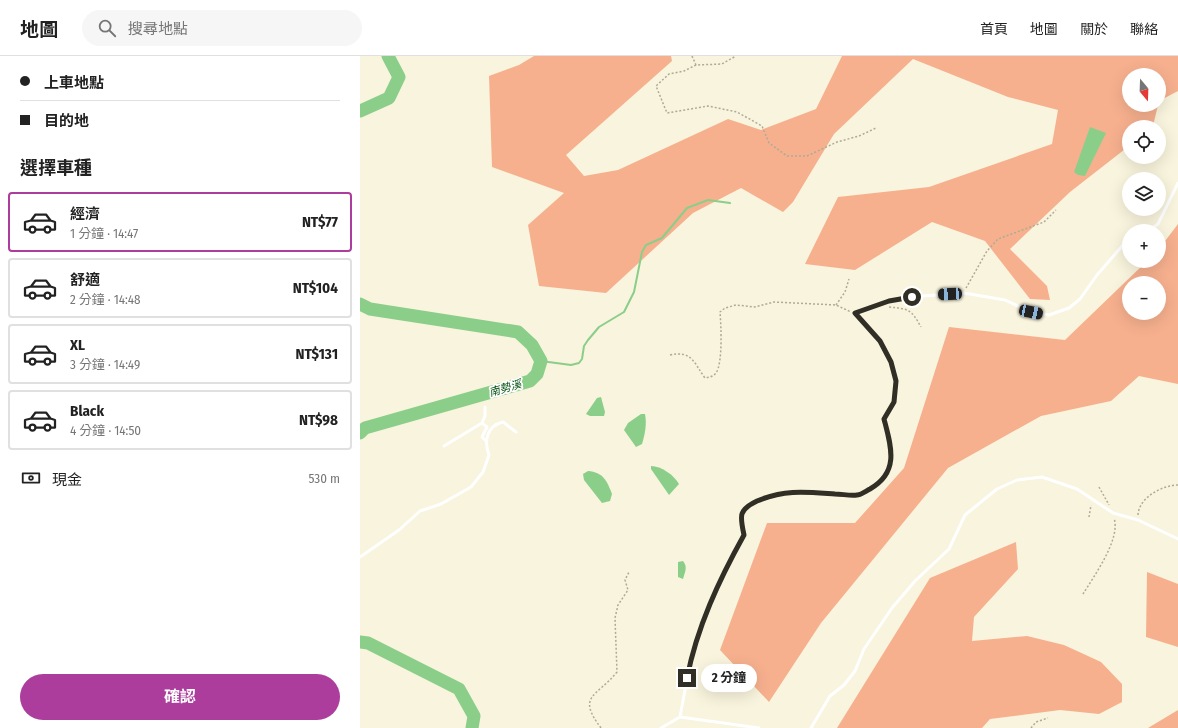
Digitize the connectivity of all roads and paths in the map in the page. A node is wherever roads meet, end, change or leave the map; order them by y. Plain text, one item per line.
1 (692, 56) edge
2 (736, 56) edge
3 (696, 65) junction
4 (876, 128) dead end
5 (1178, 183) edge
6 (1056, 210) dead end
7 (1158, 224) edge
8 (1122, 246) edge
9 (849, 279) dead end
10 (964, 293) junction
11 (836, 305) junction
12 (885, 307) dead end
13 (855, 313) junction
14 (921, 327) dead end
15 (670, 355) dead end
16 (485, 407) dead end
17 (482, 423) junction
18 (516, 432) dead end
19 (486, 441) junction
20 (444, 446) dead end
21 (1178, 485) edge
22 (1099, 487) dead end
23 (1094, 500) junction
24 (1113, 514) junction
25 (1088, 517) dead end
26 (1138, 520) junction
27 (1178, 539) edge
28 (360, 557) edge
29 (629, 572) dead end
30 (1083, 594) dead end
31 (680, 717) junction
32 (1048, 718) dead end
33 (601, 728) edge
34 (661, 728) edge
35 (759, 728) edge
36 (811, 728) edge
37 (1031, 728) edge

1 - 3 path
2 - 3 path
3 - 4 path
5 - 7 lane
6 - 10 path
8 - 10 lane
9 - 11 path
10 - 13 lane
11 - 13 path
11 - 15 path
12 - 14 path
13 - 31 lane
16 - 17 lane
17 - 19 lane
17 - 20 lane
18 - 19 lane
19 - 28 lane
21 - 26 path
22 - 24 path
23 - 24 lane
23 - 25 path
23 - 36 lane
24 - 26 lane
24 - 30 path
26 - 27 lane
29 - 33 path
31 - 34 lane
31 - 35 lane
32 - 37 path

